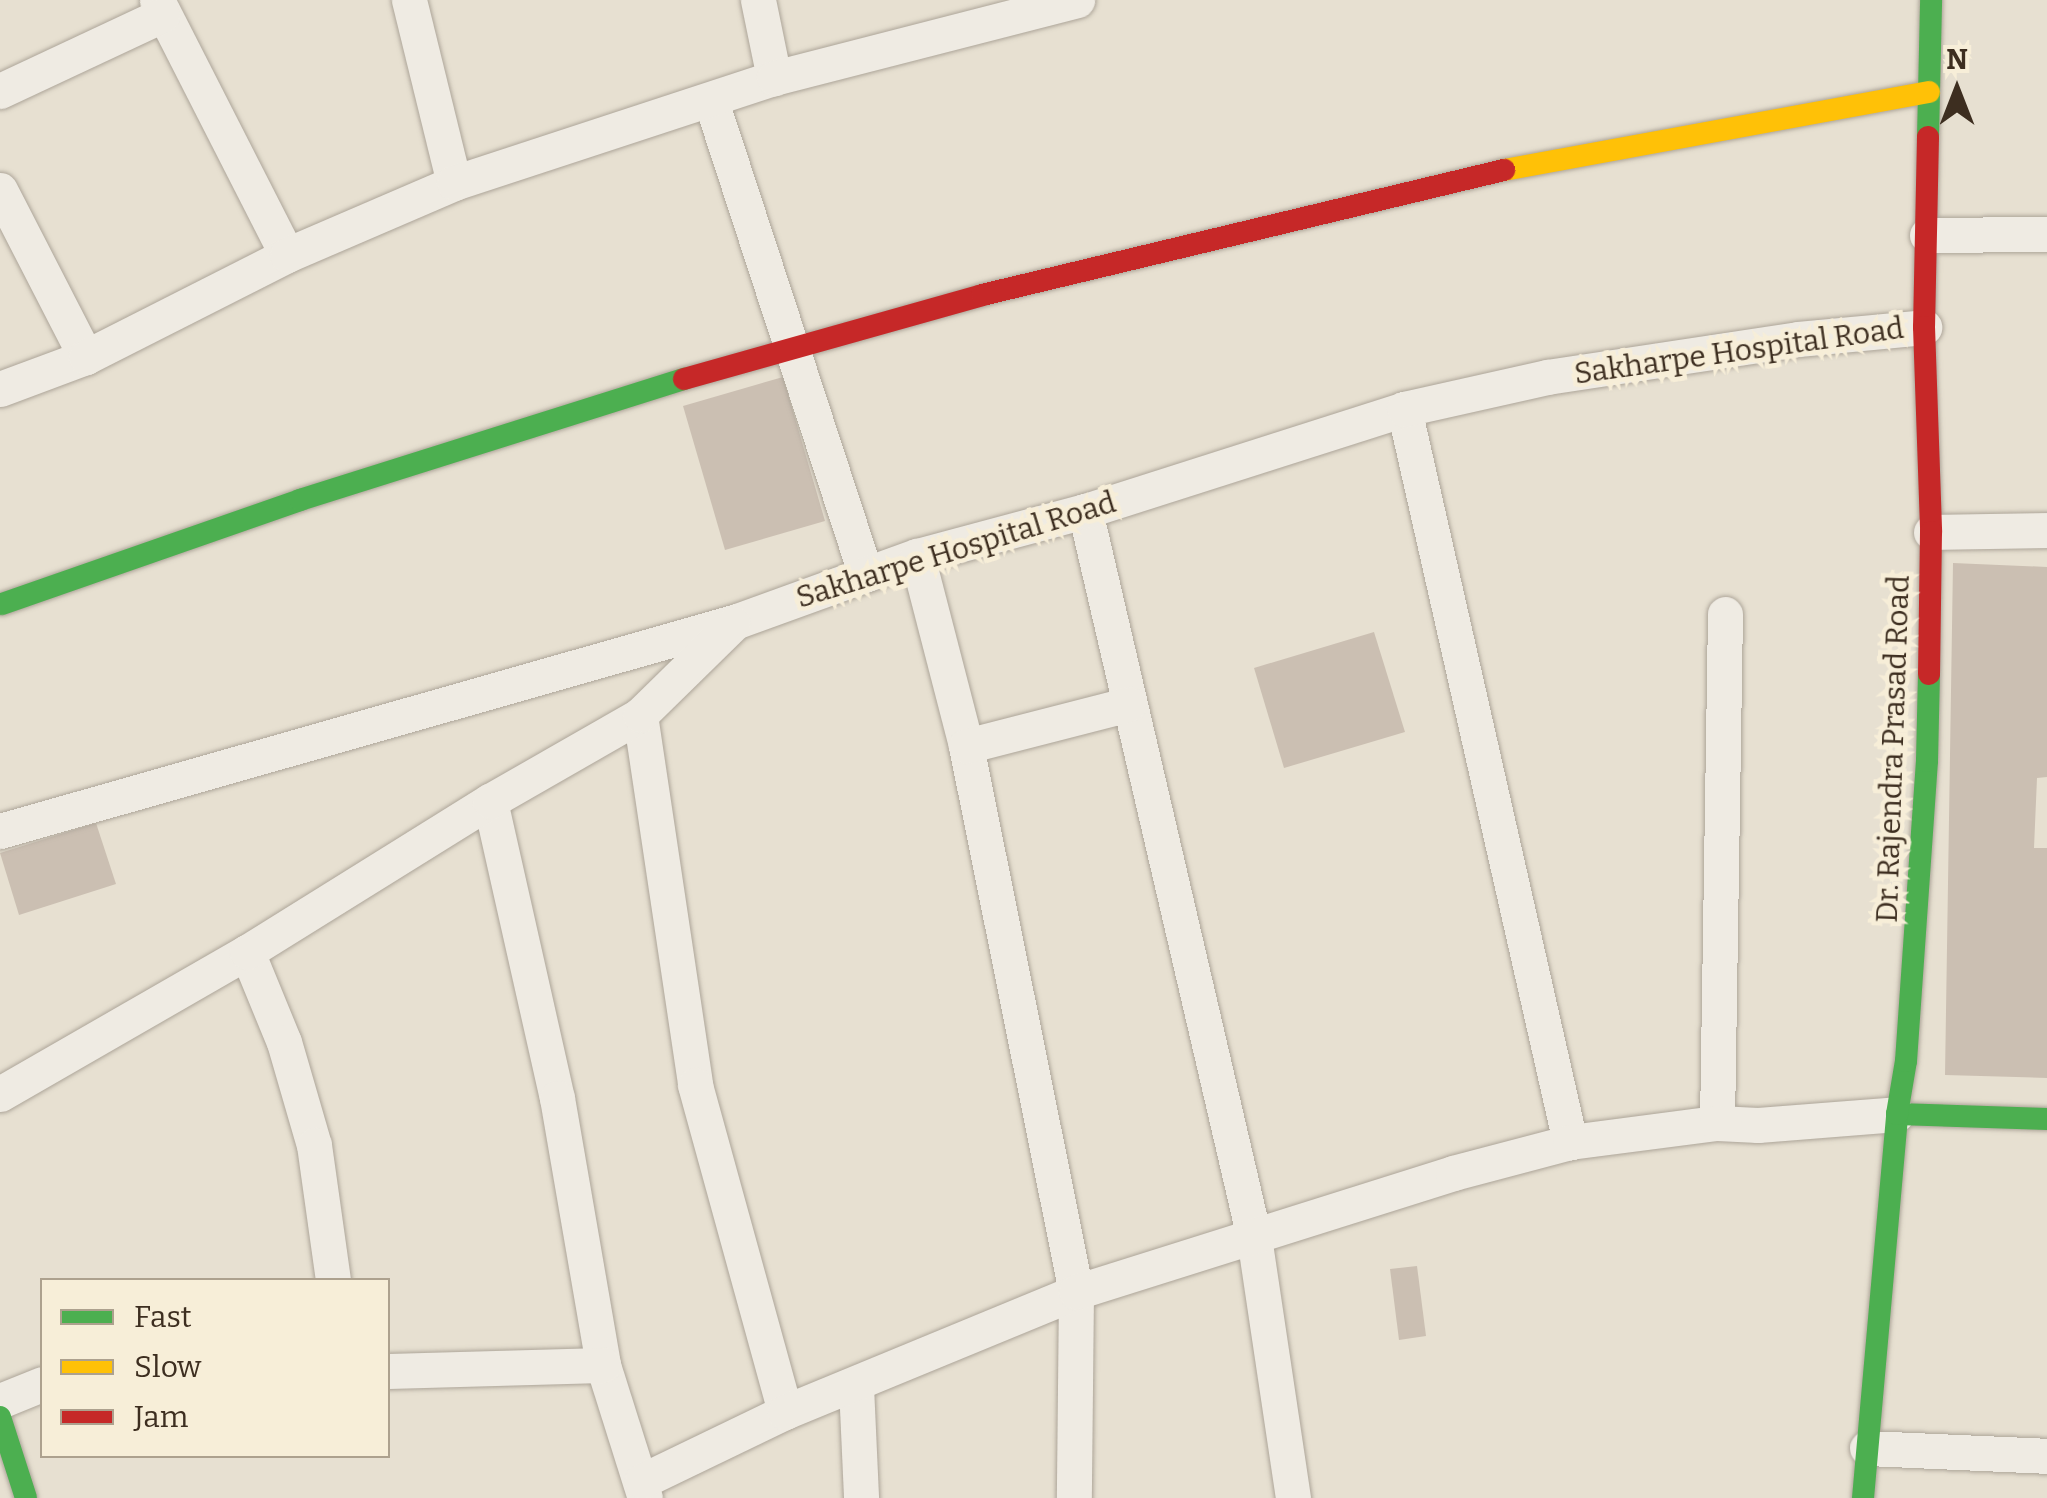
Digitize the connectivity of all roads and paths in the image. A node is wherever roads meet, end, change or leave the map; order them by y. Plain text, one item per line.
1 (409, 0) edge
2 (758, 0) edge
3 (1077, 0) edge
4 (1931, 0) edge
5 (159, 8) edge
6 (1016, 8) edge
7 (774, 78) junction
8 (0, 91) edge
9 (1930, 92) junction
10 (711, 102) junction
11 (454, 183) junction
12 (0, 190) edge
13 (2047, 234) edge
14 (1927, 235) junction
15 (287, 256) junction
16 (1924, 327) junction
17 (796, 348) junction
18 (86, 357) junction
19 (0, 389) edge
20 (1404, 410) junction
21 (1084, 511) junction
22 (2047, 530) edge
23 (1931, 532) junction
24 (916, 556) junction
25 (866, 574) junction
26 (2, 604) dead end
27 (1725, 614) dead end
28 (737, 621) junction
29 (1129, 704) junction
30 (640, 715) junction
31 (966, 746) junction
32 (490, 801) junction
33 (0, 831) edge
34 (247, 952) junction
35 (0, 1094) edge
36 (1896, 1114) junction
37 (2047, 1119) edge
38 (1717, 1123) junction
39 (1570, 1142) junction
40 (1254, 1237) junction
41 (333, 1278) edge
42 (1076, 1292) junction
43 (604, 1365) junction
44 (390, 1371) edge
45 (40, 1385) edge
46 (856, 1386) junction
47 (0, 1400) edge
48 (786, 1412) junction
49 (0, 1417) edge
50 (1867, 1448) junction
51 (2047, 1456) edge
52 (644, 1490) edge
53 (26, 1498) edge
54 (860, 1498) edge
55 (1074, 1498) edge
56 (1293, 1498) edge
57 (1863, 1498) edge

1 - 11 street
2 - 7 street
3 - 6 street
4 - 9 street, Dr. Rajendra Prasad Road
5 - 8 street
5 - 15 street
6 - 7 street
7 - 10 street
9 - 14 street, Dr. Rajendra Prasad Road
9 - 17 street
10 - 11 street
10 - 17 street
11 - 15 street
12 - 18 street
13 - 14 street
14 - 16 street, Dr. Rajendra Prasad Road
15 - 18 street
16 - 20 street, Sakharpe Hospital Road
16 - 23 street, Dr. Rajendra Prasad Road
17 - 25 street
17 - 26 street
18 - 19 street
20 - 21 street, Sakharpe Hospital Road
20 - 39 street
21 - 24 street, Sakharpe Hospital Road
21 - 29 street
22 - 23 street
23 - 36 street, Dr. Rajendra Prasad Road
24 - 25 street, Sakharpe Hospital Road
24 - 31 street
25 - 28 street, Sakharpe Hospital Road
27 - 38 street
28 - 30 street
28 - 33 street, Sakharpe Hospital Road
29 - 31 street
29 - 40 street
30 - 32 street
30 - 48 street
31 - 42 street
32 - 34 street
32 - 43 street
34 - 35 street
34 - 41 street
36 - 37 street
36 - 38 street
36 - 50 street, Dr. Rajendra Prasad Road
38 - 39 street
39 - 40 street
40 - 42 street
40 - 56 street
42 - 46 street
42 - 55 street
43 - 44 street
43 - 52 street
45 - 47 street
46 - 48 street
46 - 54 street
48 - 52 street
49 - 53 street
50 - 51 street
50 - 57 street, Dr. Rajendra Prasad Road

